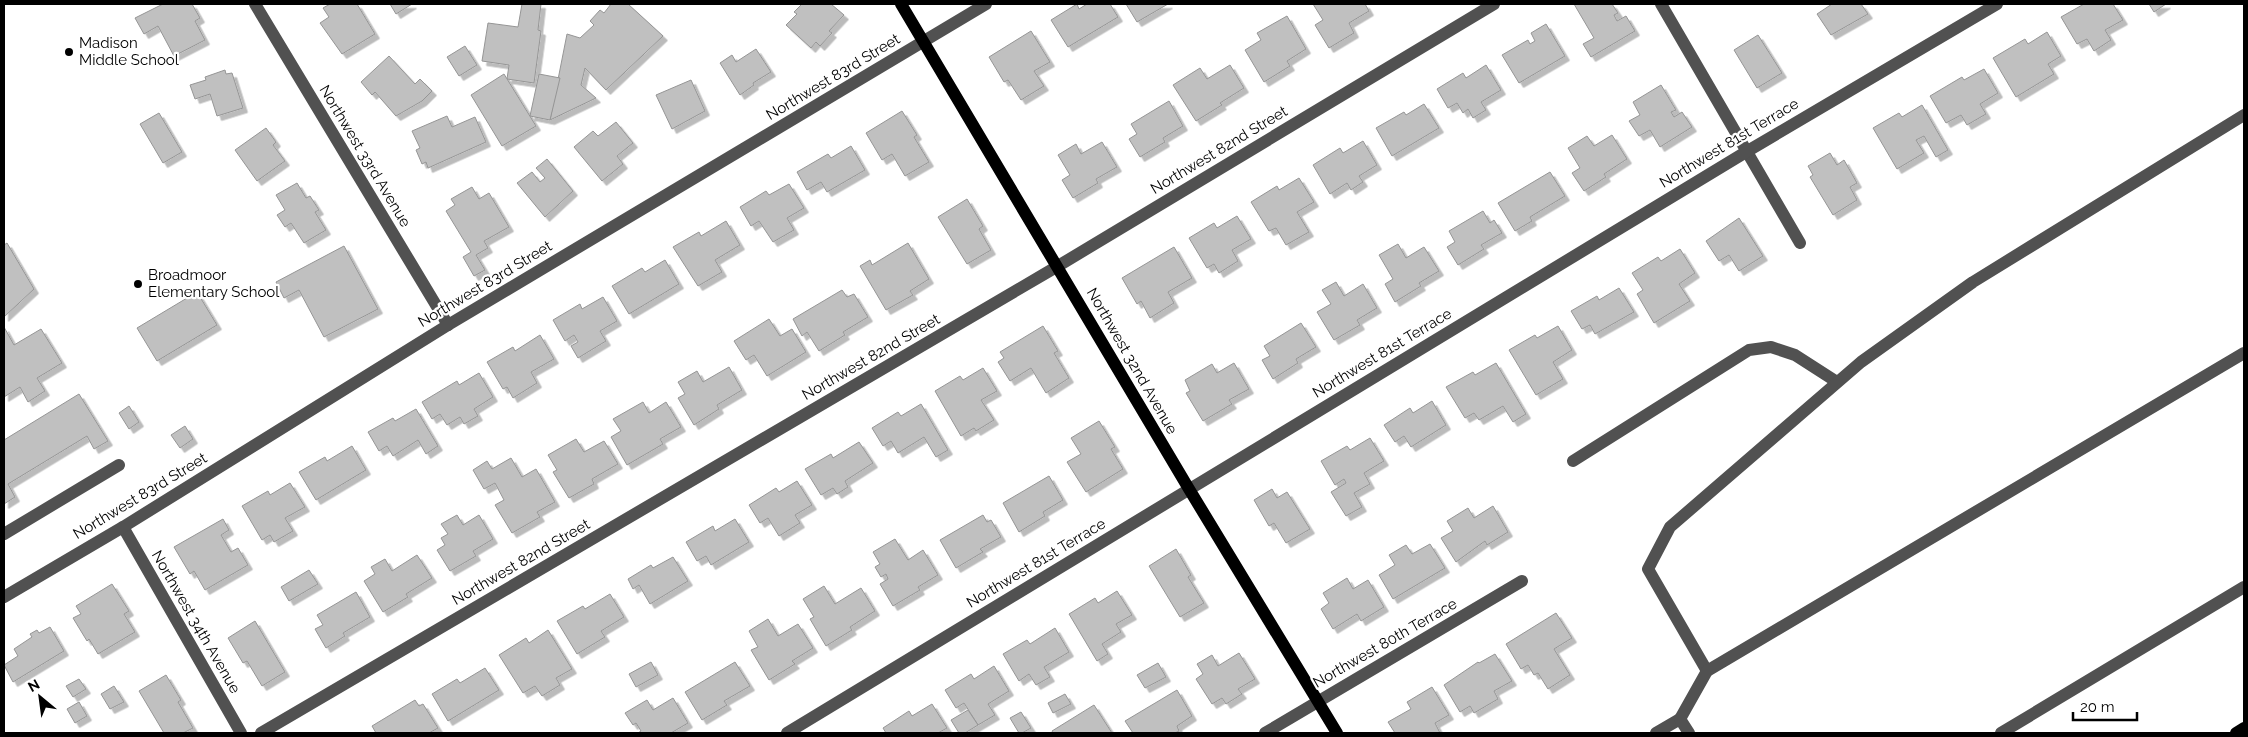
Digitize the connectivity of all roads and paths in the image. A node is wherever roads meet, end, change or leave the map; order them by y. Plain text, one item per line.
1 (255, 4) edge
2 (901, 4) edge
3 (986, 4) edge
4 (1494, 4) edge
5 (1662, 4) edge
6 (1997, 4) edge
7 (923, 42) junction
8 (2244, 115) edge
9 (1746, 152) junction
10 (1800, 243) dead end
11 (1058, 266) junction
12 (448, 325) junction
13 (2244, 353) edge
14 (1838, 382) junction
15 (1573, 461) dead end
16 (119, 465) dead end
17 (1189, 490) junction
18 (123, 526) junction
19 (4, 534) edge
20 (1522, 581) dead end
21 (2244, 587) edge
22 (5, 595) edge
23 (1707, 671) junction
24 (1317, 701) junction
25 (1680, 719) junction
26 (2244, 728) edge
27 (241, 733) edge
28 (261, 733) edge
29 (787, 733) edge
30 (1265, 733) edge
31 (1336, 733) edge
32 (1656, 733) edge
33 (1688, 733) edge
34 (2001, 733) edge
35 (2236, 733) edge

1 - 12 street, Northwest 33rd Avenue
2 - 7 main road, Northwest 32nd Avenue
3 - 7 street, Northwest 83rd Street
4 - 11 street, Northwest 82nd Street
5 - 9 street
6 - 9 street, Northwest 81st Terrace
7 - 11 main road, Northwest 32nd Avenue
7 - 12 street, Northwest 83rd Street
8 - 14 street
9 - 10 street
9 - 17 street, Northwest 81st Terrace
11 - 17 main road, Northwest 32nd Avenue
11 - 28 street, Northwest 82nd Street
12 - 18 street, Northwest 83rd Street
13 - 23 street
14 - 15 street
14 - 23 street
16 - 19 street
17 - 24 main road, Northwest 32nd Avenue
17 - 29 street, Northwest 81st Terrace
18 - 22 street, Northwest 83rd Street
18 - 27 street, Northwest 34th Avenue
20 - 24 street, Northwest 80th Terrace
21 - 34 street
23 - 25 street
24 - 30 street, Northwest 80th Terrace
24 - 31 main road, Northwest 32nd Avenue
25 - 32 street
25 - 33 street
26 - 35 main road

